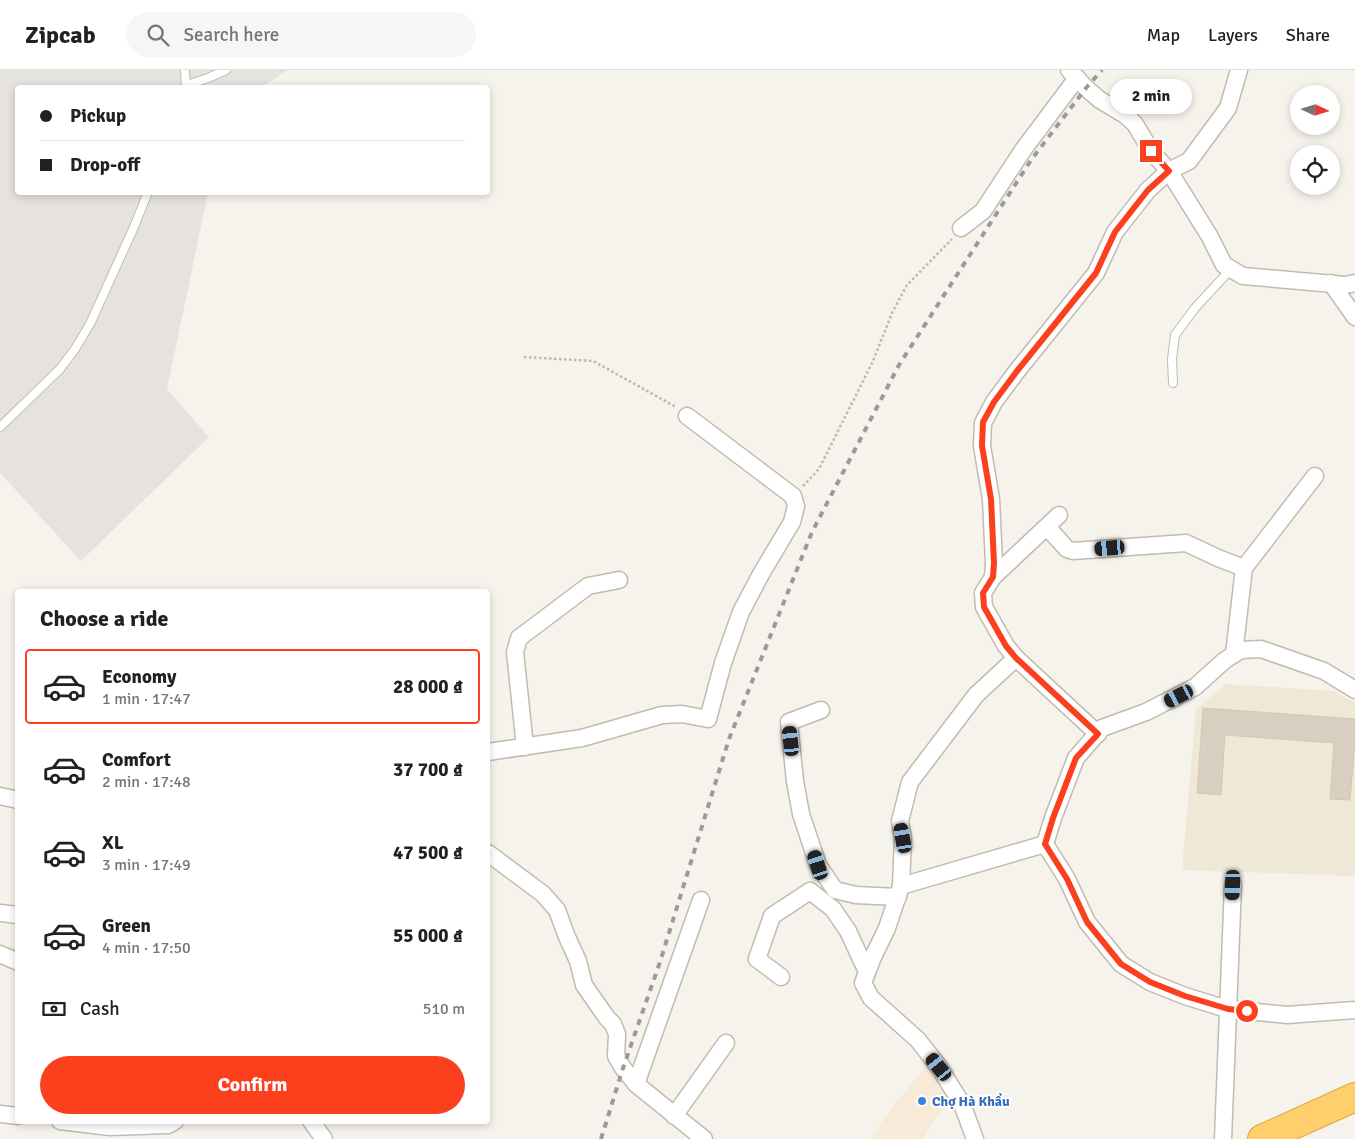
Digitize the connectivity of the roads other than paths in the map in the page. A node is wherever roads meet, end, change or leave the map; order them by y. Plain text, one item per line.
1 (185, 70) edge
2 (226, 70) edge
3 (1239, 70) edge
4 (1073, 74) edge
5 (187, 85) edge
6 (190, 85) edge
7 (1169, 171) junction
8 (147, 195) edge
9 (961, 228) road end
10 (1231, 269) junction
11 (1332, 283) junction
12 (1355, 283) edge
13 (1355, 317) edge
14 (1173, 384) dead end
15 (688, 416) road end
16 (0, 427) edge
17 (1315, 476) dead end
18 (1059, 515) dead end
19 (1047, 527) junction
20 (1244, 568) junction
21 (993, 577) junction
22 (619, 580) dead end
23 (1234, 654) junction
24 (1016, 658) junction
25 (1355, 690) edge
26 (821, 710) dead end
27 (1098, 734) junction
28 (525, 747) junction
29 (490, 752) edge
30 (0, 796) edge
31 (15, 799) edge
32 (1045, 844) junction
33 (490, 854) edge
34 (1233, 885) dead end
35 (900, 891) junction
36 (843, 892) junction
37 (700, 900) dead end
38 (833, 909) junction
39 (0, 913) edge
40 (15, 915) edge
41 (0, 954) edge
42 (15, 961) edge
43 (868, 972) junction
44 (780, 977) dead end
45 (1228, 1009) junction
46 (1355, 1010) edge
47 (726, 1042) dead end
48 (636, 1084) junction
49 (1355, 1097) edge
50 (0, 1114) edge
51 (15, 1116) edge
52 (674, 1116) junction
53 (85, 1124) edge
54 (170, 1124) edge
55 (313, 1124) edge
56 (324, 1139) edge
57 (704, 1139) edge
58 (975, 1139) edge
59 (1223, 1139) edge
60 (1262, 1139) edge

1 - 5 lane
2 - 6 lane
3 - 7 street
4 - 7 street
4 - 9 street
7 - 10 street
7 - 21 street
8 - 16 lane
10 - 11 street
10 - 14 lane
11 - 12 street
11 - 13 street
15 - 28 street
17 - 20 street
18 - 19 street
19 - 20 street
19 - 21 street
20 - 23 street
21 - 24 street
22 - 28 street
23 - 25 street
23 - 27 street
24 - 27 street
24 - 35 street
26 - 36 street
27 - 32 street
28 - 29 street
30 - 31 street
32 - 35 street
32 - 45 street
33 - 48 street
34 - 45 street
35 - 36 street
35 - 43 street
36 - 38 street
37 - 48 street
38 - 43 street
38 - 44 street
39 - 40 street
41 - 42 street
43 - 58 street
45 - 46 street
45 - 59 street
47 - 52 street
48 - 52 street
49 - 60 highway
50 - 51 street
52 - 57 street
53 - 54 street
55 - 56 street

